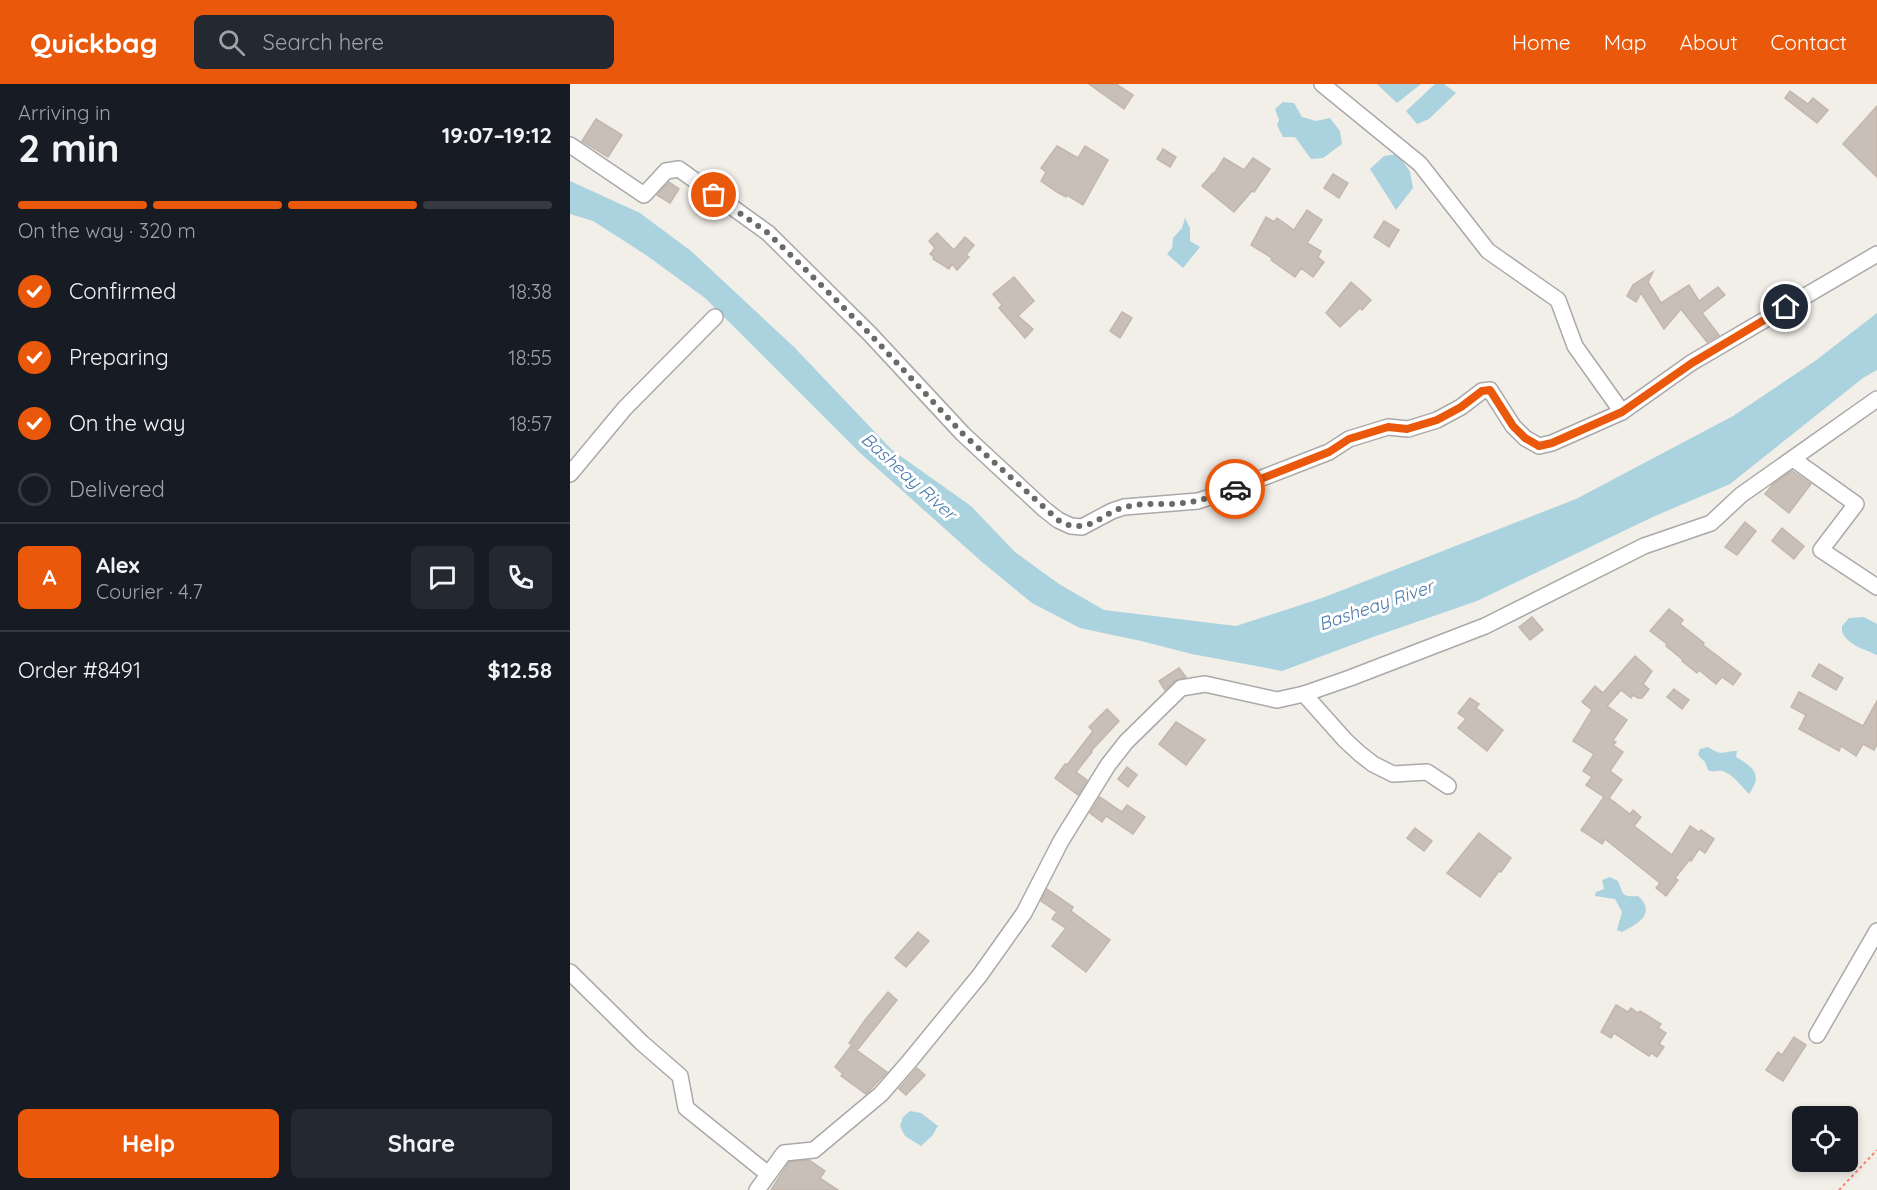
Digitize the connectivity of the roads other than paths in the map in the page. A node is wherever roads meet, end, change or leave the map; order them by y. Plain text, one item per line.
1 (1322, 84) edge
2 (570, 145) edge
3 (1877, 254) edge
4 (715, 317) dead end
5 (1877, 399) edge
6 (1622, 412) junction
7 (1793, 459) junction
8 (570, 474) edge
9 (1877, 587) edge
10 (1304, 694) junction
11 (1448, 786) dead end
12 (1877, 931) edge
13 (570, 972) edge
14 (1816, 1035) dead end
15 (768, 1174) junction
16 (757, 1190) edge

1 - 6 street
2 - 6 street
3 - 6 street
4 - 8 street
5 - 7 street
7 - 9 street
7 - 10 street
10 - 11 street
10 - 15 street
12 - 14 street
13 - 15 street
15 - 16 street

